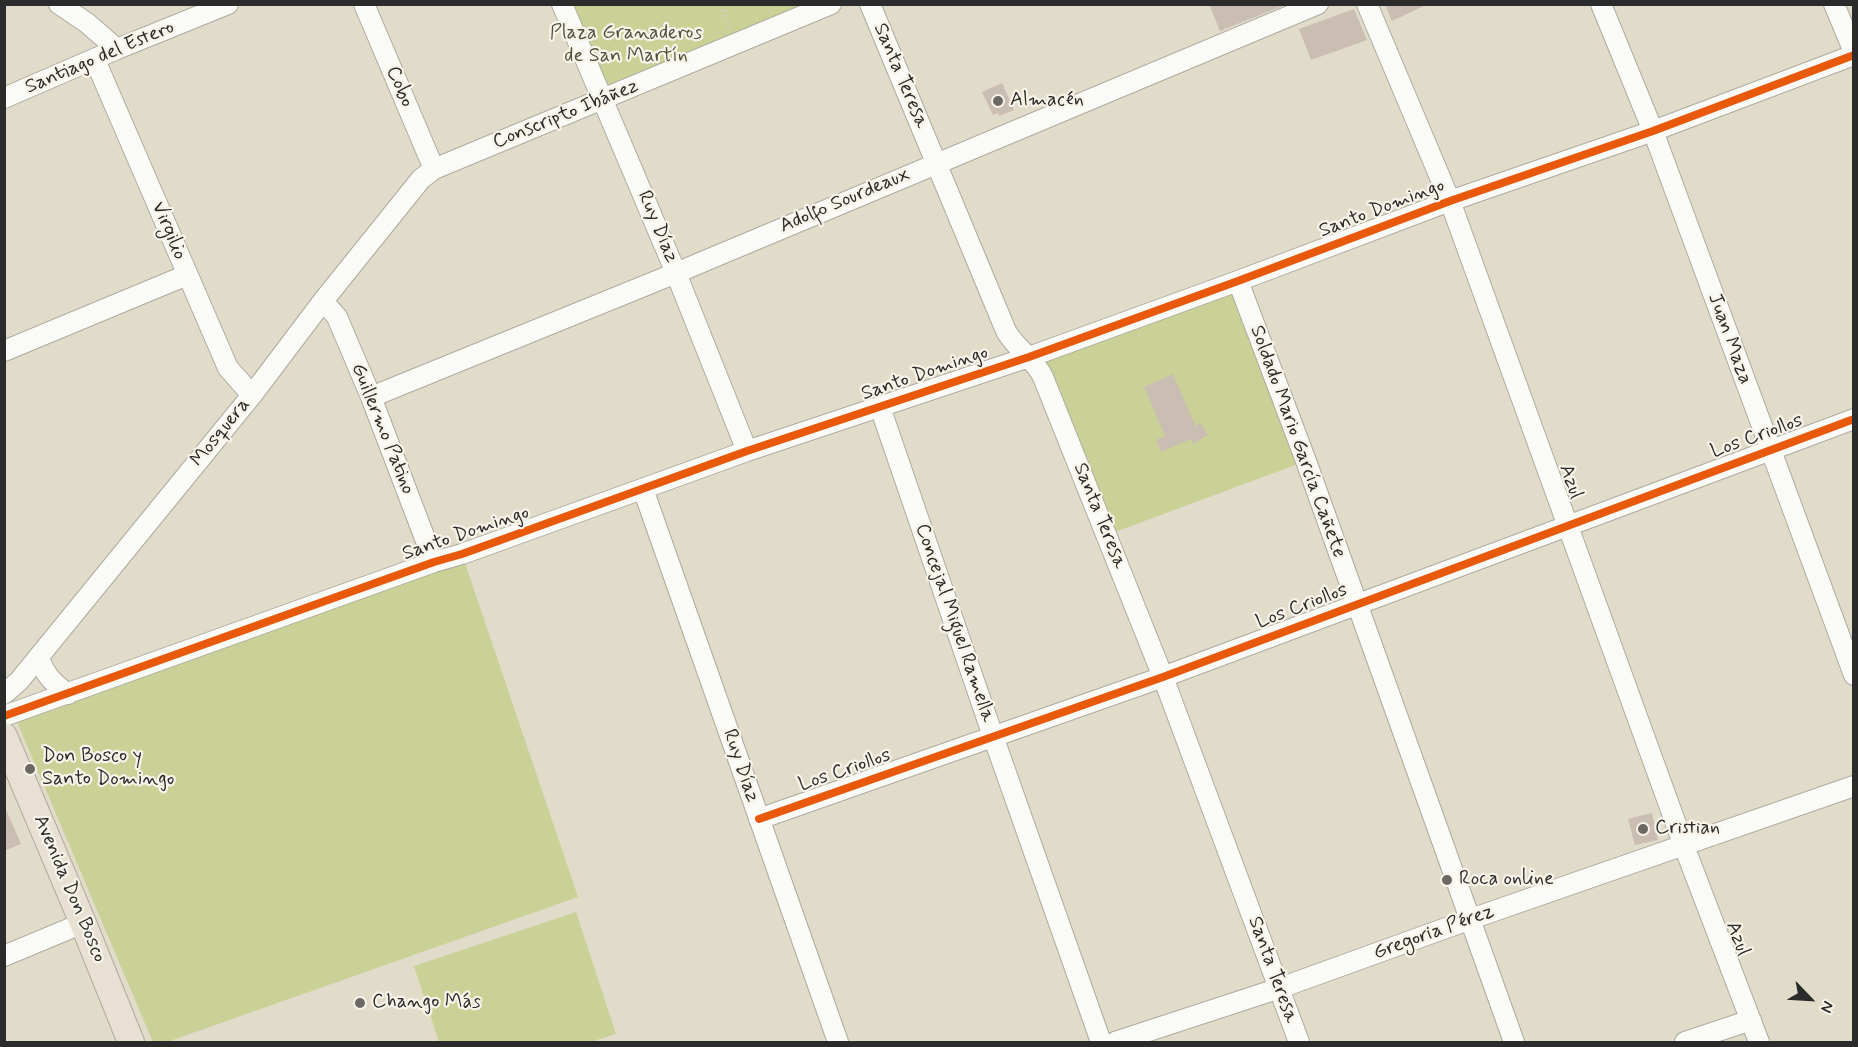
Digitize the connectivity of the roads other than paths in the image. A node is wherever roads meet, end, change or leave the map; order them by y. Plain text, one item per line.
1 (59, 4) edge
2 (228, 4) edge
3 (364, 4) edge
4 (562, 4) edge
5 (831, 4) edge
6 (870, 4) edge
7 (1318, 4) edge
8 (1367, 4) edge
9 (1600, 4) edge
10 (1834, 4) edge
11 (198, 10) edge
12 (117, 49) junction
13 (1854, 53) edge
14 (95, 60) junction
15 (4, 98) edge
16 (603, 101) junction
17 (1653, 131) junction
18 (936, 163) junction
19 (434, 169) junction
20 (1450, 201) junction
21 (676, 273) junction
22 (187, 275) junction
23 (1238, 281) junction
24 (323, 301) junction
25 (4, 351) edge
26 (1029, 357) junction
27 (252, 395) junction
28 (371, 397) junction
29 (880, 407) junction
30 (1854, 419) edge
31 (1769, 450) junction
32 (747, 451) junction
33 (643, 489) junction
34 (1568, 525) junction
35 (434, 562) junction
36 (1356, 605) junction
37 (39, 657) junction
38 (1854, 675) edge
39 (1163, 677) junction
40 (4, 694) edge
41 (68, 694) junction
42 (4, 716) edge
43 (4, 736) edge
44 (993, 736) junction
45 (1854, 786) edge
46 (759, 819) junction
47 (1684, 846) junction
48 (1471, 919) junction
49 (83, 923) junction
50 (4, 956) edge
51 (1280, 988) junction
52 (1751, 1020) junction
53 (132, 1042) edge
54 (838, 1042) edge
55 (1101, 1042) edge
56 (1116, 1042) edge
57 (1299, 1042) edge
58 (1514, 1042) edge
59 (1685, 1042) edge
60 (1759, 1042) edge

1 - 12 street
2 - 11 street, Santiago del Estero
3 - 19 street, Cobo
4 - 16 street, Ruy Díaz
5 - 16 street, Conscripto Ibáñez
6 - 18 street, Santa Teresa
7 - 18 street, Adolfo Sourdeaux
8 - 20 street, Azul
9 - 17 street, Juan Maza
10 - 13 street
11 - 12 street, Santiago del Estero
12 - 14 street, Santiago del Estero
13 - 17 street, Santo Domingo
14 - 15 street, Santiago del Estero
14 - 22 street, Virgilio
16 - 19 street, Conscripto Ibáñez
16 - 21 street, Ruy Díaz
17 - 20 street, Santo Domingo
17 - 31 street, Juan Maza
18 - 21 street, Adolfo Sourdeaux
18 - 26 street, Santa Teresa
19 - 24 street, Mosquera
20 - 23 street, Santo Domingo
20 - 34 street, Azul
21 - 28 street, Adolfo Sourdeaux
21 - 32 street, Ruy Díaz
22 - 25 street
22 - 27 street, Virgilio
23 - 26 street, Santo Domingo
23 - 36 street, Soldado Mario García Cañete
24 - 27 street, Mosquera
24 - 28 street, Guillermo Patino
26 - 29 street, Santo Domingo
26 - 39 street, Santa Teresa
27 - 37 street, Mosquera
28 - 35 street, Guillermo Patino
29 - 32 street, Santo Domingo
29 - 44 street, Concejal Miguel Ramella
30 - 31 street, Los Criollos
31 - 34 street, Los Criollos
31 - 38 street, Juan Maza
32 - 33 street, Santo Domingo
33 - 35 street, Santo Domingo
33 - 46 street, Ruy Díaz
34 - 36 street, Los Criollos
34 - 47 street, Azul
35 - 41 street, Santo Domingo
36 - 39 street, Los Criollos
36 - 48 street, Soldado Mario García Cañete
37 - 40 street, Mosquera
37 - 41 street
39 - 44 street, Los Criollos
39 - 51 street, Santa Teresa
41 - 42 street, Santo Domingo
43 - 49 main road, Avenida Don Bosco
44 - 46 street, Los Criollos
44 - 55 street, Concejal Miguel Ramella
45 - 47 street, Gregoria Pérez
46 - 54 street, Ruy Díaz
47 - 48 street, Gregoria Pérez
47 - 52 street, Azul
48 - 51 street, Gregoria Pérez
48 - 58 street, Soldado Mario García Cañete
49 - 50 street
49 - 53 main road, Avenida Don Bosco
51 - 56 street, Gregoria Pérez
51 - 57 street, Santa Teresa
52 - 59 street
52 - 60 street, Azul

